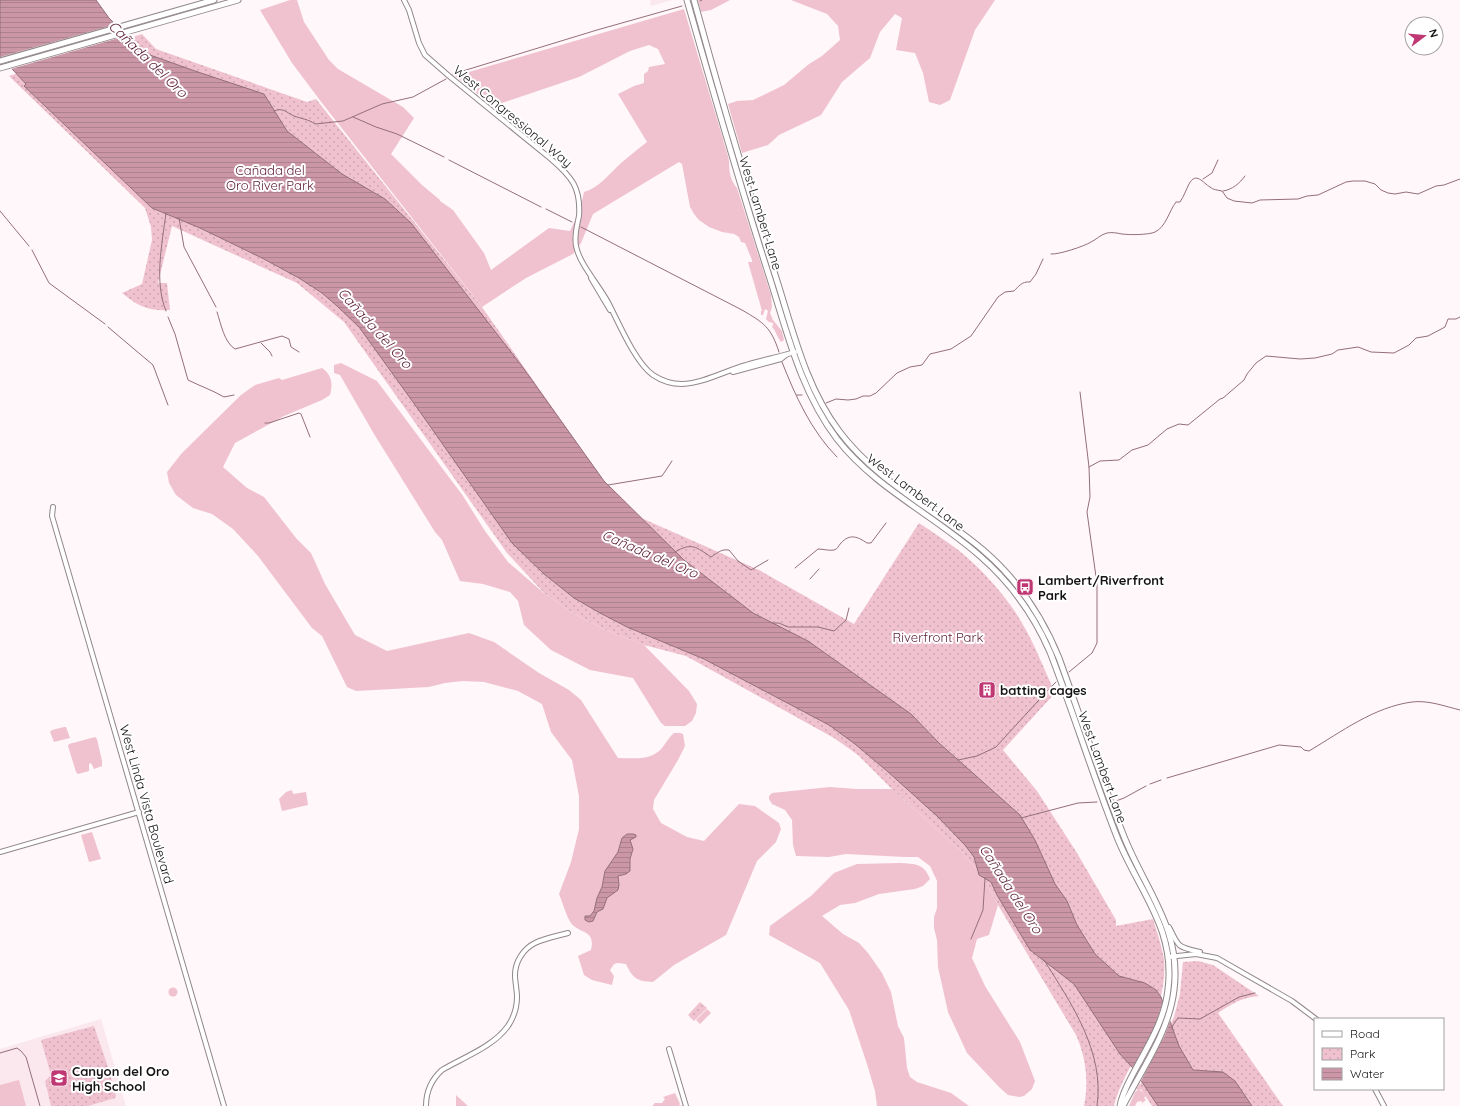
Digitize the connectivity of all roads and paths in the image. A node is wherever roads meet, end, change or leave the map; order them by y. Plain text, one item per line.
1 (214, 0) edge
2 (238, 0) edge
3 (404, 0) edge
4 (408, 0) edge
5 (687, 0) edge
6 (694, 0) edge
7 (409, 10) junction
8 (0, 61) edge
9 (0, 68) edge
10 (799, 350) junction
11 (794, 352) junction
12 (53, 507) dead end
13 (139, 812) junction
14 (0, 852) edge
15 (1130, 864) junction
16 (1149, 888) junction
17 (1166, 922) junction
18 (568, 933) dead end
19 (1208, 956) junction
20 (1171, 958) junction
21 (1315, 1018) edge
22 (669, 1049) dead end
23 (1376, 1090) edge
24 (224, 1106) edge
25 (426, 1106) edge
26 (686, 1106) edge
27 (1120, 1106) edge
28 (1123, 1106) edge
29 (1384, 1106) edge

1 - 8 main road
2 - 9 main road
3 - 7 street, West Congressional Way
4 - 7 street, West Congressional Way
5 - 11 main road, West Lambert Lane
6 - 10 main road, West Lambert Lane
7 - 11 street, West Congressional Way
10 - 11 street, West Congressional Way
10 - 16 main road, West Lambert Lane
11 - 15 main road, West Lambert Lane
12 - 13 street, West Linda Vista Boulevard
13 - 14 street
13 - 24 street, West Linda Vista Boulevard
15 - 16 main road
15 - 20 main road, West Lambert Lane
16 - 17 main road, West Lambert Lane
17 - 19 street
17 - 20 main road, West Lambert Lane
18 - 25 street
19 - 20 street
19 - 21 street
20 - 27 main road
20 - 28 main road
22 - 26 street
23 - 29 street

